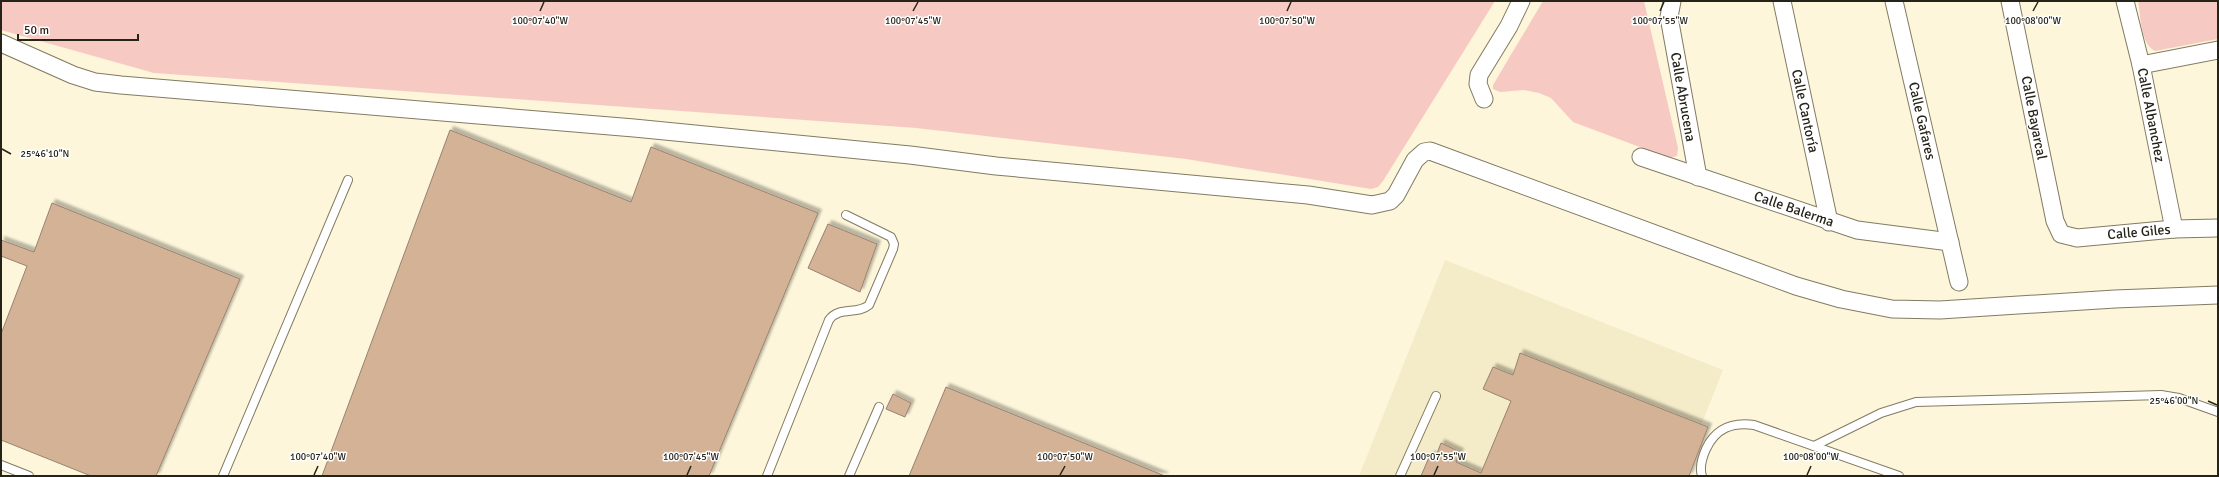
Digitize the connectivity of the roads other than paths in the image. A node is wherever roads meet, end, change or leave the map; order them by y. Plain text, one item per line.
1 (1521, 1) edge
2 (1657, 1) edge
3 (1672, 1) edge
4 (1782, 1) edge
5 (1894, 1) edge
6 (2010, 1) edge
7 (2125, 1) edge
8 (1668, 18) junction
9 (1, 43) edge
10 (2218, 50) edge
11 (2141, 65) junction
12 (1484, 99) dead end
13 (1642, 157) dead end
14 (1698, 177) junction
15 (348, 180) dead end
16 (846, 215) dead end
17 (1829, 222) junction
18 (2218, 228) edge
19 (2174, 229) junction
20 (2061, 234) joint
21 (1950, 242) junction
22 (1959, 282) dead end
23 (2218, 295) edge
24 (1436, 396) dead end
25 (879, 407) dead end
26 (2218, 412) edge
27 (1814, 446) junction
28 (1, 465) edge
29 (29, 476) edge
30 (224, 476) edge
31 (767, 476) edge
32 (849, 476) edge
33 (1400, 476) edge
34 (1702, 476) edge
35 (1899, 476) edge

1 - 12 street
2 - 8 street, Calle Abrucena
3 - 8 street, Calle Abrucena
4 - 17 street, Calle Cantoría
5 - 21 street, Calle Gafares
6 - 20 street, Calle Bayarcal
7 - 11 street, Calle Albanchez
8 - 14 street, Calle Abrucena
9 - 23 street
10 - 11 street
11 - 19 street, Calle Albanchez
13 - 14 street, Calle Balerma
14 - 17 street, Calle Balerma
15 - 30 lane
16 - 31 lane
17 - 21 street, Calle Balerma
18 - 19 street, Calle Giles
19 - 20 street, Calle Giles
21 - 22 street, Calle Gafares
24 - 33 lane
25 - 32 lane
26 - 27 lane
27 - 34 lane
27 - 35 lane
28 - 29 lane

